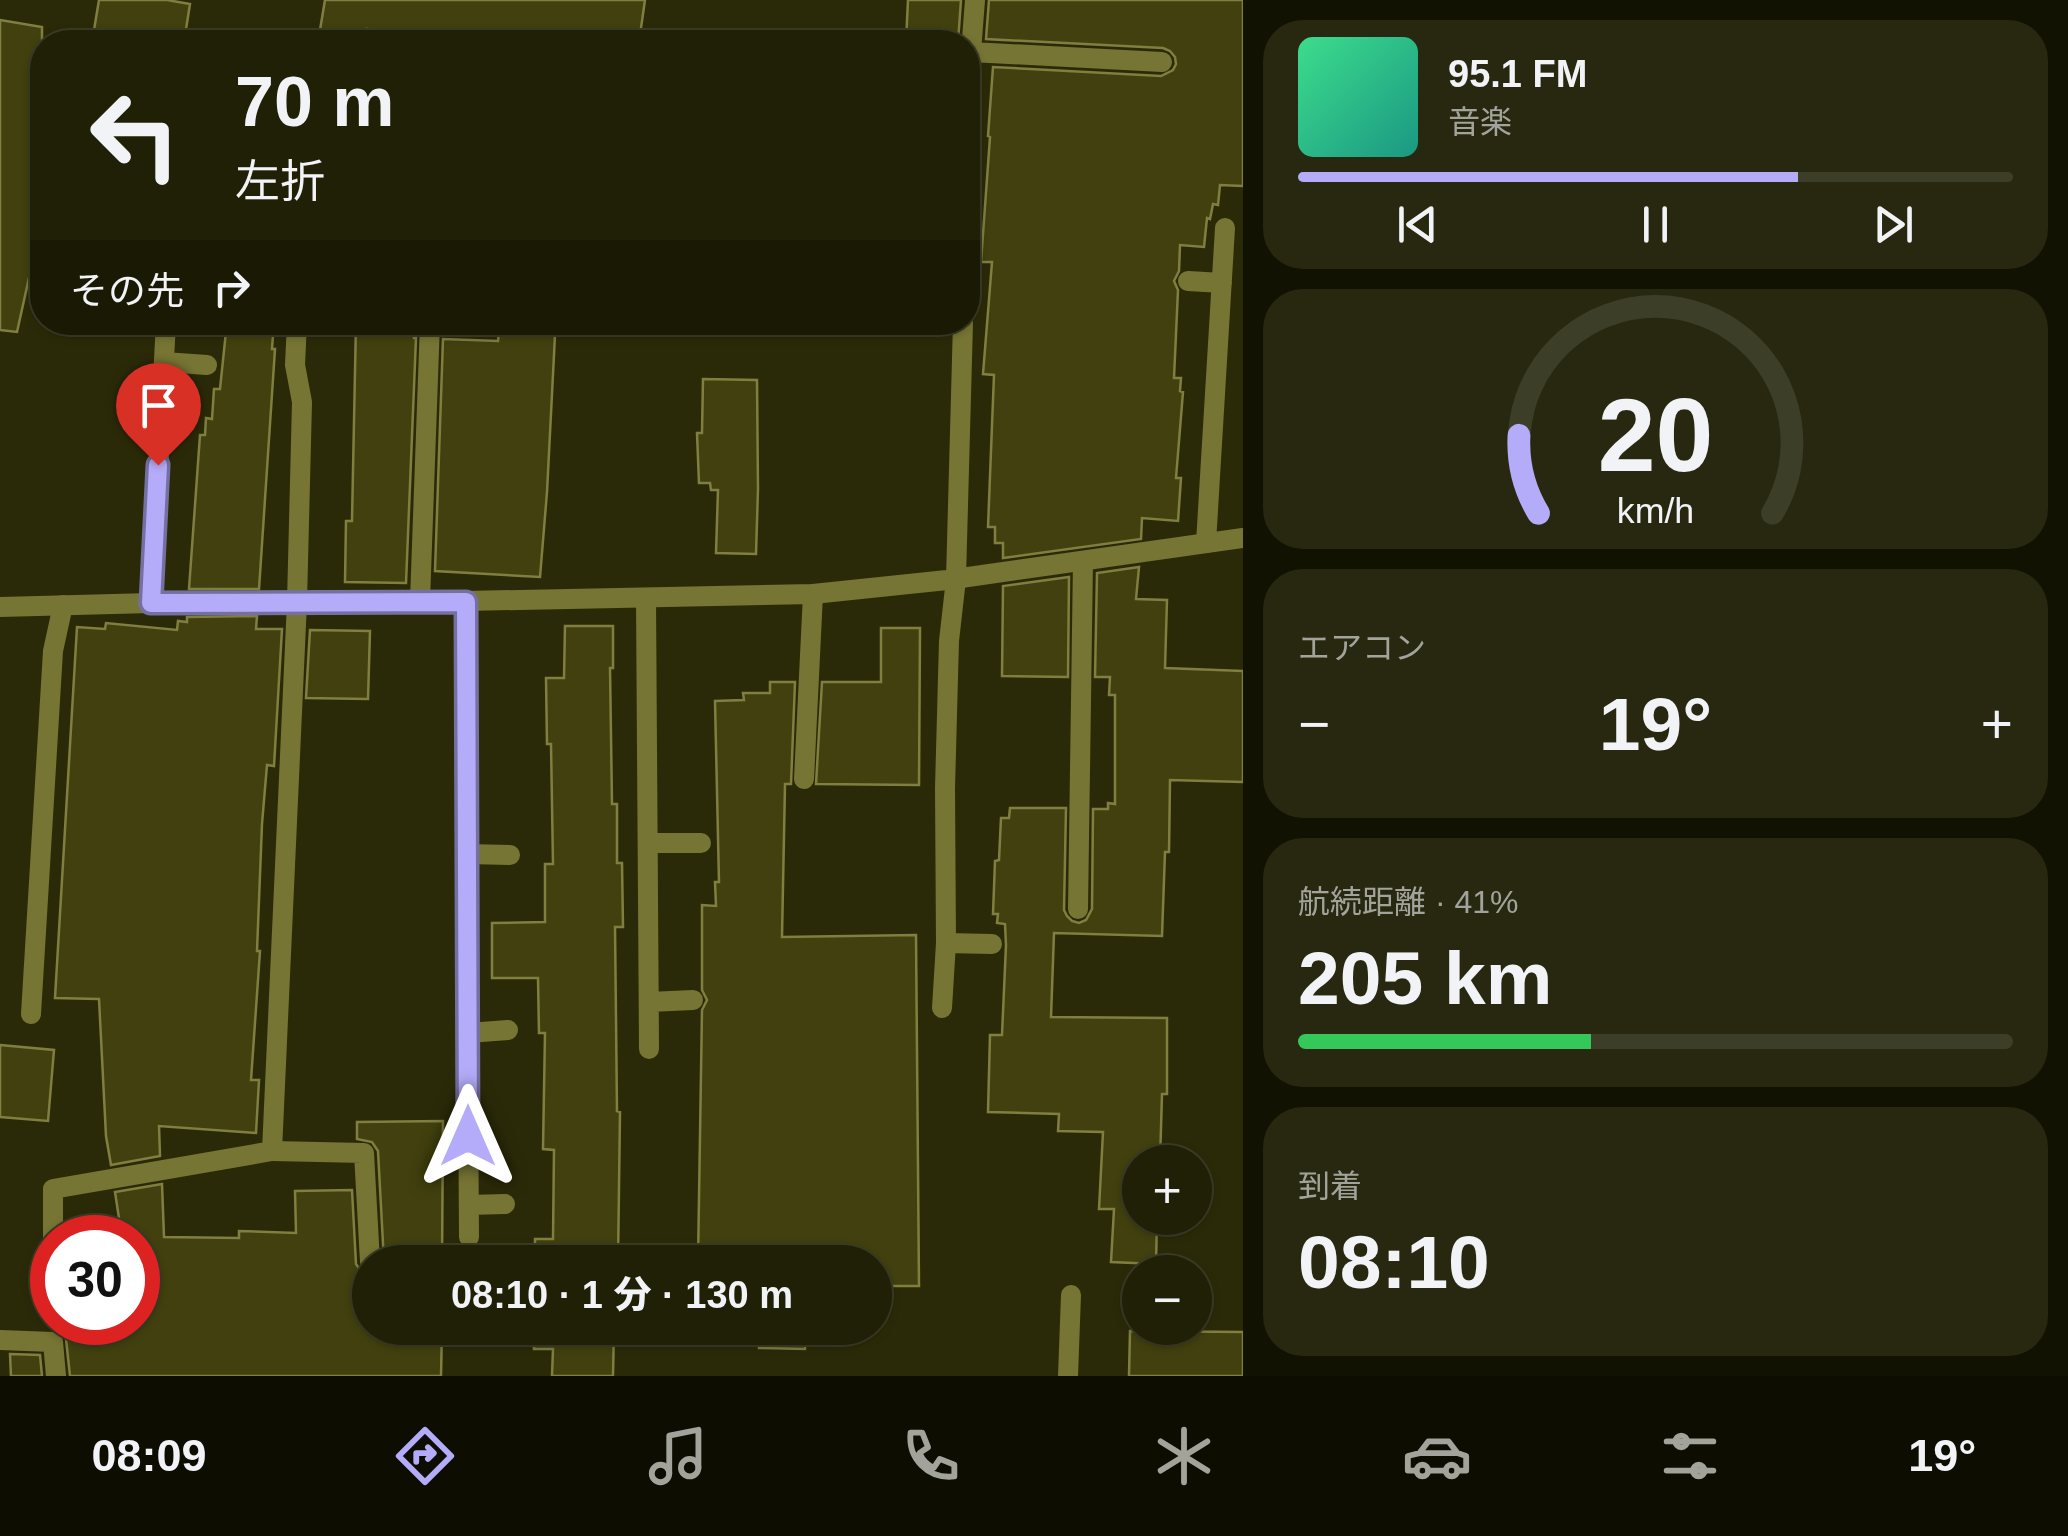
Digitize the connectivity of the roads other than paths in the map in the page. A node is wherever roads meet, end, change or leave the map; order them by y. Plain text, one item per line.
1 (976, 0) edge
2 (973, 30) edge
3 (980, 52) edge
4 (1162, 62) dead end
5 (1225, 228) dead end
6 (1188, 281) dead end
7 (1222, 283) junction
8 (165, 335) edge
9 (296, 335) edge
10 (430, 335) edge
11 (963, 335) edge
12 (164, 362) junction
13 (207, 365) dead end
14 (1243, 538) edge
15 (1206, 543) junction
16 (1083, 561) junction
17 (956, 579) junction
18 (813, 594) junction
19 (646, 598) junction
20 (420, 601) junction
21 (297, 602) junction
22 (466, 602) junction
23 (151, 603) junction
24 (64, 606) junction
25 (0, 607) edge
26 (804, 778) dead end
27 (946, 805) junction
28 (969, 806) dead end
29 (701, 843) dead end
30 (648, 844) junction
31 (467, 854) junction
32 (510, 855) dead end
33 (1078, 909) dead end
34 (946, 943) junction
35 (992, 944) dead end
36 (693, 1000) dead end
37 (649, 1002) junction
38 (942, 1008) dead end
39 (31, 1014) dead end
40 (508, 1030) dead end
41 (468, 1033) junction
42 (649, 1049) dead end
43 (272, 1151) junction
44 (506, 1204) dead end
45 (469, 1206) junction
46 (53, 1215) edge
47 (469, 1237) dead end
48 (369, 1245) edge
49 (1071, 1295) dead end
50 (30, 1335) edge
51 (0, 1340) edge
52 (54, 1345) edge
53 (56, 1376) edge
54 (1068, 1376) edge

1 - 2 street
3 - 4 street
5 - 7 street
6 - 7 street
7 - 15 street
8 - 12 street
9 - 21 street
10 - 20 street
11 - 17 street
12 - 13 street
12 - 23 street
14 - 15 street
15 - 16 street
16 - 17 street
16 - 33 street
17 - 18 street
17 - 27 street
18 - 19 street
18 - 26 street
19 - 22 street
19 - 30 street
20 - 21 street
20 - 22 street
21 - 23 street
21 - 43 street
22 - 31 street
23 - 24 street
24 - 25 street
24 - 39 street
27 - 28 street
27 - 34 street
29 - 30 street
30 - 37 street
31 - 32 street
31 - 41 street
34 - 35 street
34 - 38 street
36 - 37 street
37 - 42 street
40 - 41 street
41 - 45 street
43 - 46 street
43 - 48 street
44 - 45 street
45 - 47 street
49 - 54 street
50 - 51 street
52 - 53 street

